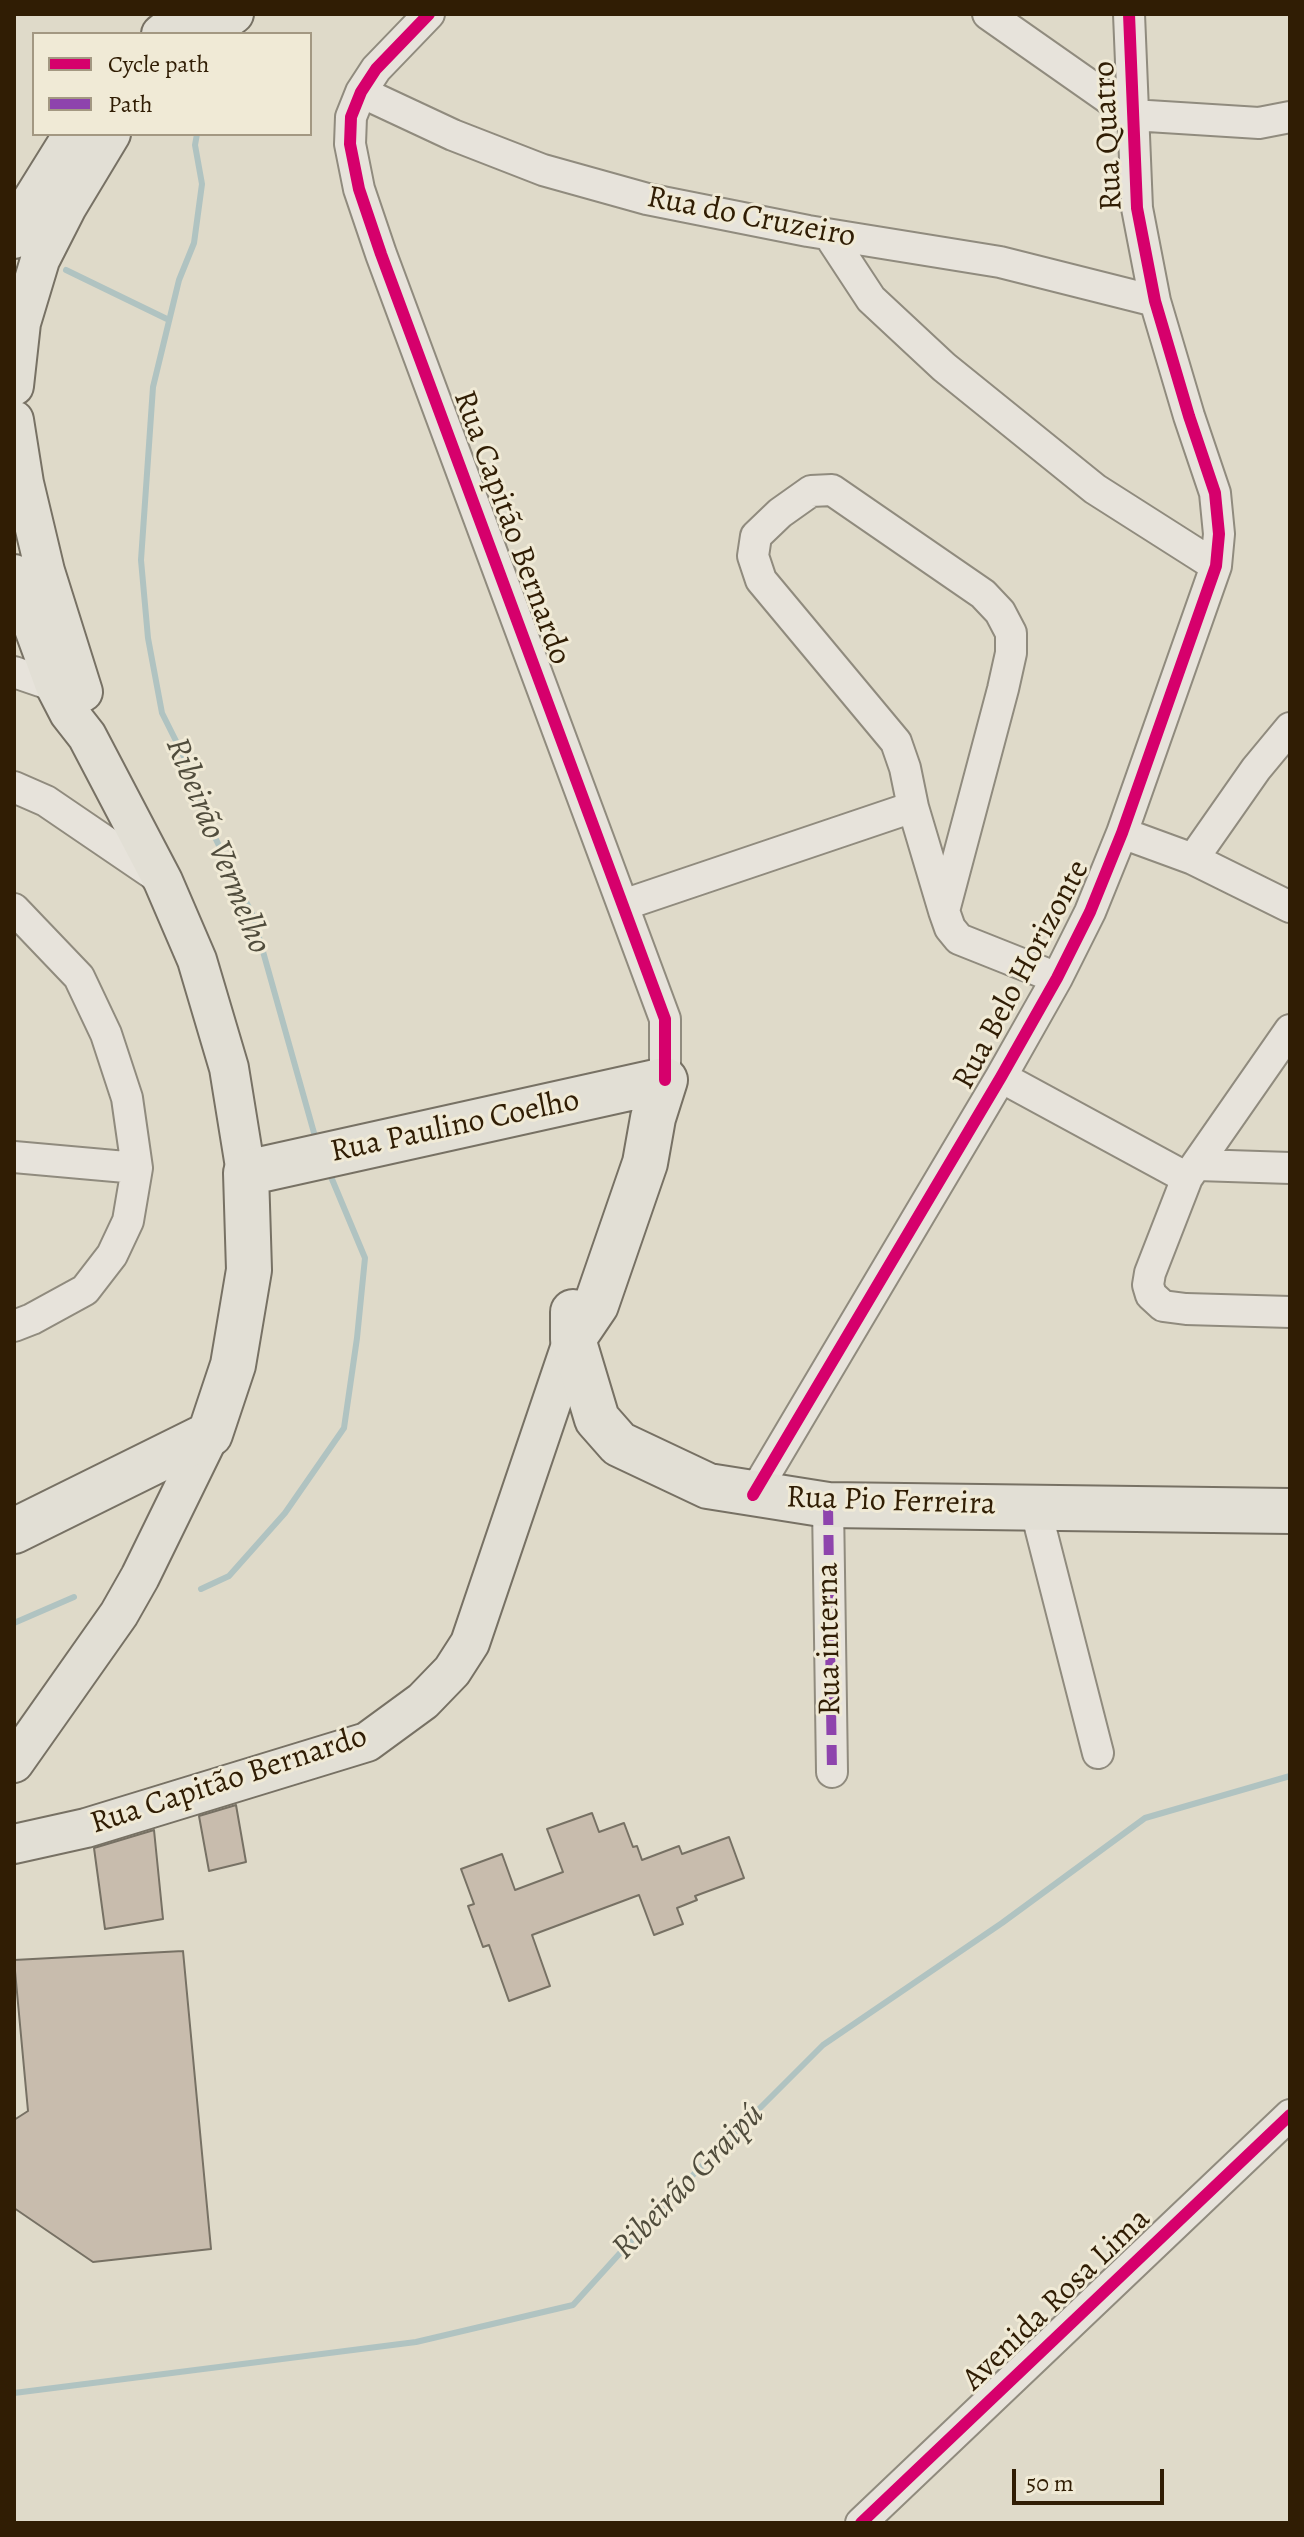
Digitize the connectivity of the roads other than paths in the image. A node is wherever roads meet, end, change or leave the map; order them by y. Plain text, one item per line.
1 (186, 14) edge
2 (234, 14) edge
3 (429, 14) edge
4 (988, 14) edge
5 (1129, 14) edge
6 (164, 32) edge
7 (209, 32) edge
8 (361, 92) junction
9 (1132, 115) junction
10 (1290, 117) edge
11 (72, 136) edge
12 (109, 136) edge
13 (52, 198) junction
14 (829, 235) junction
15 (23, 250) edge
16 (1155, 301) junction
17 (14, 386) edge
18 (14, 420) edge
19 (1216, 566) junction
20 (14, 574) edge
21 (14, 672) edge
22 (68, 685) junction
23 (1290, 728) edge
24 (14, 787) edge
25 (913, 807) junction
26 (1122, 833) junction
27 (1193, 859) junction
28 (163, 881) junction
29 (623, 905) junction
30 (1290, 907) edge
31 (14, 909) edge
32 (944, 911) junction
33 (1057, 978) junction
34 (1290, 1030) edge
35 (1001, 1077) junction
36 (659, 1099) junction
37 (14, 1157) edge
38 (137, 1168) junction
39 (1290, 1168) edge
40 (1192, 1171) junction
41 (246, 1173) junction
42 (1290, 1312) edge
43 (14, 1326) edge
44 (573, 1339) junction
45 (210, 1434) junction
46 (753, 1495) junction
47 (828, 1505) junction
48 (1035, 1507) junction
49 (1290, 1511) edge
50 (14, 1531) edge
51 (1098, 1753) dead end
52 (14, 1763) edge
53 (832, 1772) dead end
54 (14, 1844) edge
55 (1290, 2115) edge
56 (1290, 2140) edge
57 (861, 2523) edge
58 (884, 2523) edge

1 - 6 main road
2 - 7 main road
3 - 8 street, Rua Capitão Bernardo
4 - 9 street
5 - 9 street, Rua Quatro
8 - 14 street, Rua do Cruzeiro
8 - 29 street, Rua Capitão Bernardo
9 - 10 street
9 - 16 street, Rua Quatro
11 - 13 main road
12 - 13 main road
13 - 15 main road
14 - 16 street, Rua do Cruzeiro
14 - 19 street
15 - 17 main road
16 - 19 street, Rua Belo Horizonte
18 - 22 main road
19 - 26 street, Rua Belo Horizonte
20 - 22 main road
21 - 22 street
22 - 28 main road
23 - 27 street
24 - 28 street
25 - 29 street
25 - 32 street
25 - 32 street
26 - 27 street
26 - 33 street, Rua Belo Horizonte
27 - 30 street
28 - 41 main road
29 - 36 street, Rua Capitão Bernardo
31 - 38 street
32 - 33 street
33 - 35 street, Rua Belo Horizonte
34 - 40 street
35 - 40 street
35 - 46 street, Rua Belo Horizonte
36 - 41 highway, Rua Paulino Coelho
36 - 44 highway, Rua Capitão Bernardo
37 - 38 street
38 - 43 street
39 - 40 street
40 - 42 street
41 - 45 highway
44 - 46 highway, Rua Pio Ferreira
44 - 54 main road, Rua Capitão Bernardo
45 - 50 highway
45 - 52 main road
46 - 47 highway, Rua Pio Ferreira
47 - 48 highway, Rua Pio Ferreira
47 - 53 street, Rua interna
48 - 49 highway, Rua Pio Ferreira
48 - 51 street
55 - 57 street, Avenida Rosa Lima
56 - 58 street, Avenida Rosa Lima

